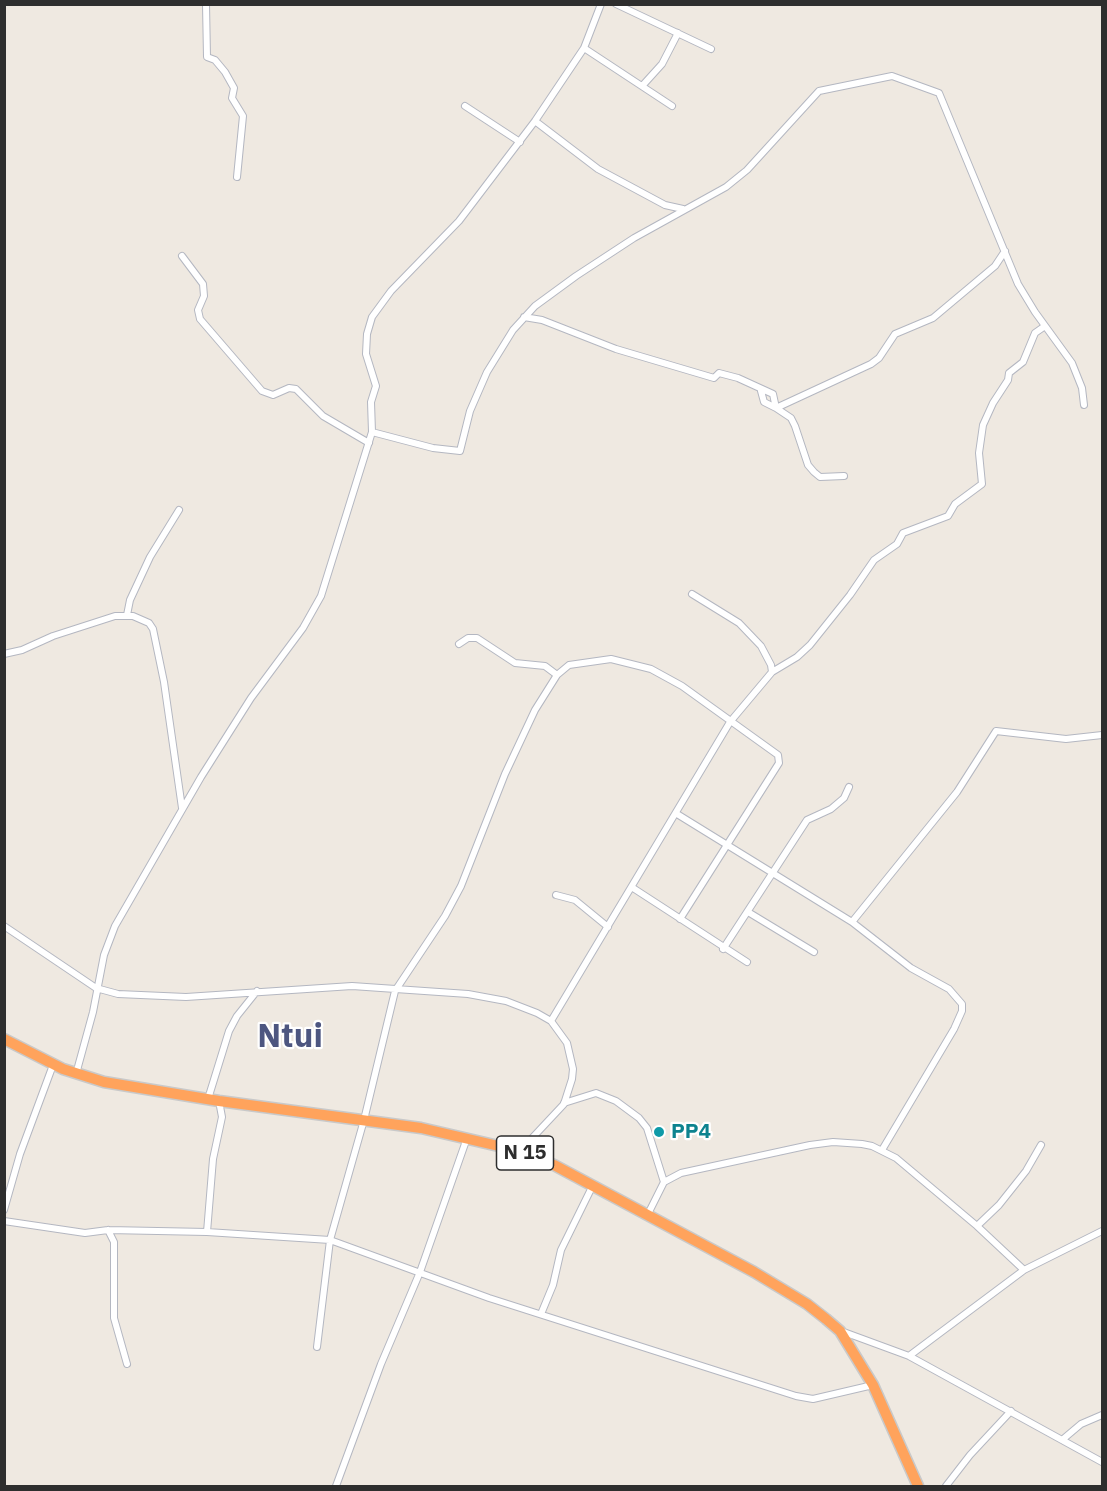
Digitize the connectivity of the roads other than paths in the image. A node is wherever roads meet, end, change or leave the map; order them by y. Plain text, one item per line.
1 (206, 4) edge
2 (601, 4) edge
3 (616, 4) edge
4 (678, 33) junction
5 (584, 48) junction
6 (711, 49) dead end
7 (643, 85) junction
8 (465, 106) dead end
9 (672, 106) dead end
10 (535, 121) junction
11 (520, 142) junction
12 (237, 177) dead end
13 (683, 209) junction
14 (1005, 251) junction
15 (182, 256) dead end
16 (524, 317) junction
17 (1045, 326) junction
18 (761, 391) junction
19 (1084, 405) dead end
20 (776, 408) junction
21 (372, 432) junction
22 (369, 443) junction
23 (844, 476) dead end
24 (179, 510) dead end
25 (692, 594) dead end
26 (127, 615) junction
27 (459, 644) dead end
28 (4, 654) edge
29 (772, 672) junction
30 (557, 675) junction
31 (730, 722) junction
32 (1102, 735) edge
33 (849, 787) dead end
34 (183, 808) junction
35 (677, 814) junction
36 (726, 845) junction
37 (773, 874) junction
38 (633, 888) junction
39 (556, 895) dead end
40 (748, 912) junction
41 (680, 919) junction
42 (852, 922) junction
43 (4, 926) edge
44 (608, 927) junction
45 (720, 947) junction
46 (814, 952) dead end
47 (747, 962) dead end
48 (96, 988) junction
49 (257, 991) junction
50 (395, 991) junction
51 (551, 1021) junction
52 (4, 1039) edge
53 (53, 1065) junction
54 (76, 1074) junction
55 (213, 1100) junction
56 (564, 1104) junction
57 (364, 1120) junction
58 (467, 1138) junction
59 (1041, 1144) dead end
60 (882, 1150) junction
61 (520, 1152) junction
62 (663, 1182) junction
63 (593, 1185) junction
64 (4, 1210) edge
65 (648, 1214) junction
66 (4, 1221) edge
67 (977, 1226) junction
68 (108, 1230) junction
69 (120, 1231) junction
70 (1102, 1231) edge
71 (207, 1232) junction
72 (330, 1240) junction
73 (114, 1242) junction
74 (1024, 1270) junction
75 (420, 1272) junction
76 (541, 1314) junction
77 (840, 1331) junction
78 (317, 1347) dead end
79 (909, 1356) junction
80 (127, 1364) dead end
81 (873, 1385) junction
82 (1011, 1411) junction
83 (1102, 1415) edge
84 (1062, 1440) junction
85 (1102, 1462) edge
86 (336, 1486) edge
87 (918, 1486) edge
88 (946, 1486) edge

1 - 12 street
2 - 5 street
3 - 4 street
4 - 6 street
4 - 7 street
5 - 7 street
5 - 10 street
7 - 9 street
8 - 11 street
10 - 11 street
10 - 13 street
11 - 21 street
13 - 14 street
13 - 16 street
14 - 17 street
14 - 20 street
15 - 22 street
16 - 18 street
16 - 21 street
17 - 19 street
17 - 29 street
18 - 20 street
18 - 20 street
20 - 23 street
21 - 22 street
22 - 34 street
24 - 26 street
25 - 29 street
26 - 28 street
26 - 34 street
27 - 30 street
29 - 31 street
30 - 31 street
30 - 50 street
31 - 35 street
31 - 36 street
32 - 42 street
33 - 37 street
34 - 48 street
35 - 36 street
35 - 38 street
36 - 37 street
36 - 41 street
37 - 40 street
37 - 42 street
38 - 41 street
38 - 44 street
39 - 44 street
40 - 45 street
40 - 46 street
41 - 45 street
42 - 60 street
43 - 48 street
44 - 51 street
45 - 47 street
48 - 49 street
48 - 54 street
49 - 50 street
49 - 55 street
50 - 51 street
50 - 57 street
51 - 56 street
52 - 53 highway, N 15
53 - 54 highway, N 15
53 - 64 street
54 - 55 highway, N 15
55 - 57 highway, N 15
55 - 71 street
56 - 61 street
56 - 62 street
57 - 58 highway, N 15
57 - 72 street
58 - 61 highway, N 15
58 - 75 street
59 - 67 street
60 - 62 street
60 - 67 street
61 - 63 highway, N 15
62 - 65 street
63 - 65 highway, N 15
63 - 76 street
65 - 77 highway, N 15
66 - 68 street
67 - 74 street
68 - 69 street
68 - 73 street
69 - 71 street
69 - 73 street
70 - 74 street
71 - 72 street
72 - 75 street
72 - 78 street
73 - 80 street
74 - 79 street
75 - 76 street
75 - 86 street
76 - 81 street
77 - 79 street
77 - 81 highway, N 15
79 - 82 street
81 - 87 highway, N 15
82 - 84 street
82 - 88 street
83 - 84 street
84 - 85 street

